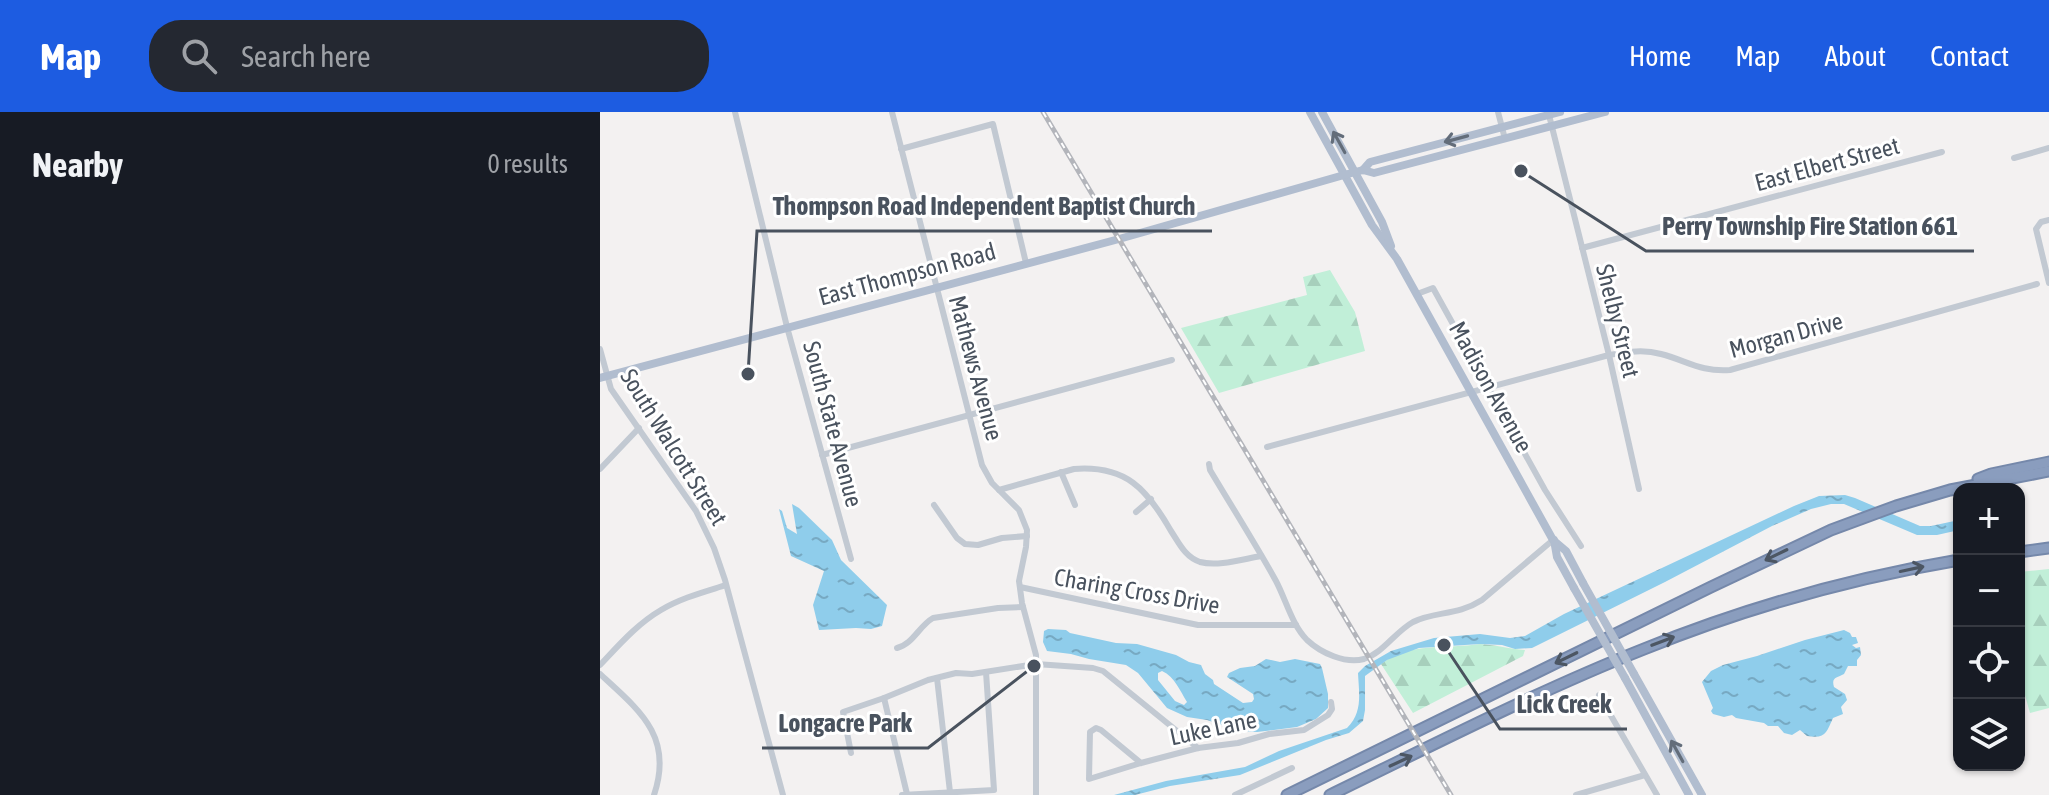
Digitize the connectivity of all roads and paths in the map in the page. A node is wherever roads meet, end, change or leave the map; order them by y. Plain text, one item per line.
1 (735, 112) edge
2 (892, 112) edge
3 (1310, 112) edge
4 (1322, 112) edge
5 (1498, 112) edge
6 (1560, 112) edge
7 (1605, 112) edge
8 (1549, 115) junction
9 (1551, 126) junction
10 (1502, 127) junction
11 (1505, 139) junction
12 (2049, 148) edge
13 (901, 149) junction
14 (1942, 152) dead end
15 (2014, 158) dead end
16 (1359, 171) junction
17 (1344, 175) junction
18 (2049, 220) edge
19 (1582, 248) junction
20 (1394, 254) junction
21 (1026, 263) junction
22 (2049, 283) edge
23 (2037, 284) dead end
24 (936, 287) junction
25 (1417, 294) junction
26 (787, 327) junction
27 (600, 349) edge
28 (1609, 355) junction
29 (1172, 360) dead end
30 (603, 377) edge
31 (1488, 387) junction
32 (1471, 392) junction
33 (970, 414) junction
34 (639, 428) junction
35 (1267, 447) dead end
36 (822, 455) junction
37 (2049, 462) edge
38 (1209, 464) dead end
39 (600, 469) edge
40 (2049, 471) edge
41 (1061, 472) junction
42 (1639, 489) dead end
43 (999, 490) junction
44 (1950, 490) junction
45 (1151, 499) junction
46 (934, 505) dead end
47 (1075, 505) dead end
48 (1136, 512) dead end
49 (1027, 536) junction
50 (1553, 540) junction
51 (1581, 546) dead end
52 (2049, 548) edge
53 (2025, 551) edge
54 (1261, 556) junction
55 (851, 559) dead end
56 (1953, 561) edge
57 (726, 585) junction
58 (1020, 587) junction
59 (1023, 607) junction
60 (1296, 625) junction
61 (897, 648) dead end
62 (1036, 664) junction
63 (600, 665) edge
64 (986, 672) junction
65 (600, 674) edge
66 (937, 678) junction
67 (1599, 695) dead end
68 (884, 698) junction
69 (1331, 702) dead end
70 (1198, 748) junction
71 (851, 753) dead end
72 (1141, 763) junction
73 (1292, 768) dead end
74 (1645, 775) junction
75 (950, 792) junction
76 (905, 794) edge
77 (654, 795) edge
78 (783, 795) edge
79 (1036, 795) edge
80 (1235, 795) edge
81 (1287, 795) edge
82 (1330, 795) edge
83 (1576, 795) edge
84 (1657, 795) edge
85 (1689, 795) edge
86 (1702, 795) edge

1 - 26 street, South State Avenue
2 - 13 street, Mathews Avenue
3 - 17 main road, Madison Avenue
16 -> 4 main road, Madison Avenue
5 - 10 street
6 - 8 main road, East Thompson Road
7 - 9 main road, East Thompson Road
8 - 9 street, Shelby Street
8 - 10 main road, East Thompson Road
9 - 11 main road, East Thompson Road
9 - 19 street, Shelby Street
10 - 11 street
10 -> 16 main road, East Thompson Road
11 - 16 main road, East Thompson Road
12 - 15 street
13 - 21 street
13 - 24 street, Mathews Avenue
14 - 19 street, East Elbert Street
16 - 17 main road, East Thompson Road
16 - 20 main road, Madison Avenue
17 - 20 main road, Madison Avenue
17 - 21 main road, East Thompson Road
18 - 22 street
19 - 28 street, Shelby Street
20 - 25 main road, Madison Avenue
21 - 24 main road, East Thompson Road
23 - 28 street, Morgan Drive
24 - 26 main road, East Thompson Road
24 - 33 street, Mathews Avenue
25 - 31 street, Madison Avenue
25 - 32 main road, Madison Avenue
26 - 30 main road, East Thompson Road
26 - 36 street, South State Avenue
27 - 30 street, South Walcott Street
28 - 31 street, Morgan Drive
28 - 42 street, Shelby Street
29 - 33 street
30 - 34 street, South Walcott Street
31 - 32 street, Morgan Drive
31 - 51 street, Madison Avenue
32 - 35 street, Morgan Drive
32 - 50 main road, Madison Avenue
33 - 36 street
33 - 43 street, Mathews Avenue
34 - 39 street
34 - 57 street, South Walcott Street
36 - 55 street, South State Avenue
37 - 44 highway
38 - 54 street
40 - 44 highway
41 - 43 street
41 - 45 street
41 - 47 street
43 - 49 street, Mathews Avenue
44 -> 81 highway
45 - 48 street
45 - 54 street
46 - 49 street
49 - 58 street
50 - 60 street
50 - 85 main road, Madison Avenue, bridge
86 -> 50 main road, Madison Avenue, bridge
52 - 53 highway
54 - 60 street
82 -> 56 highway
57 - 63 street
57 - 78 street, South Walcott Street
58 - 59 street
58 - 60 street, Charing Cross Drive
59 - 61 street
59 - 62 street
62 - 64 street
62 - 70 street
62 - 79 street
64 - 66 street
64 - 75 street
65 - 77 street
66 - 68 street
66 - 75 street
67 - 74 street
68 - 71 street
68 - 76 street
69 - 70 street, Luke Lane
70 - 72 street, Luke Lane
72 - 72 street, Luke Lane
73 - 80 street
74 - 83 street
74 - 84 street
75 - 76 street

